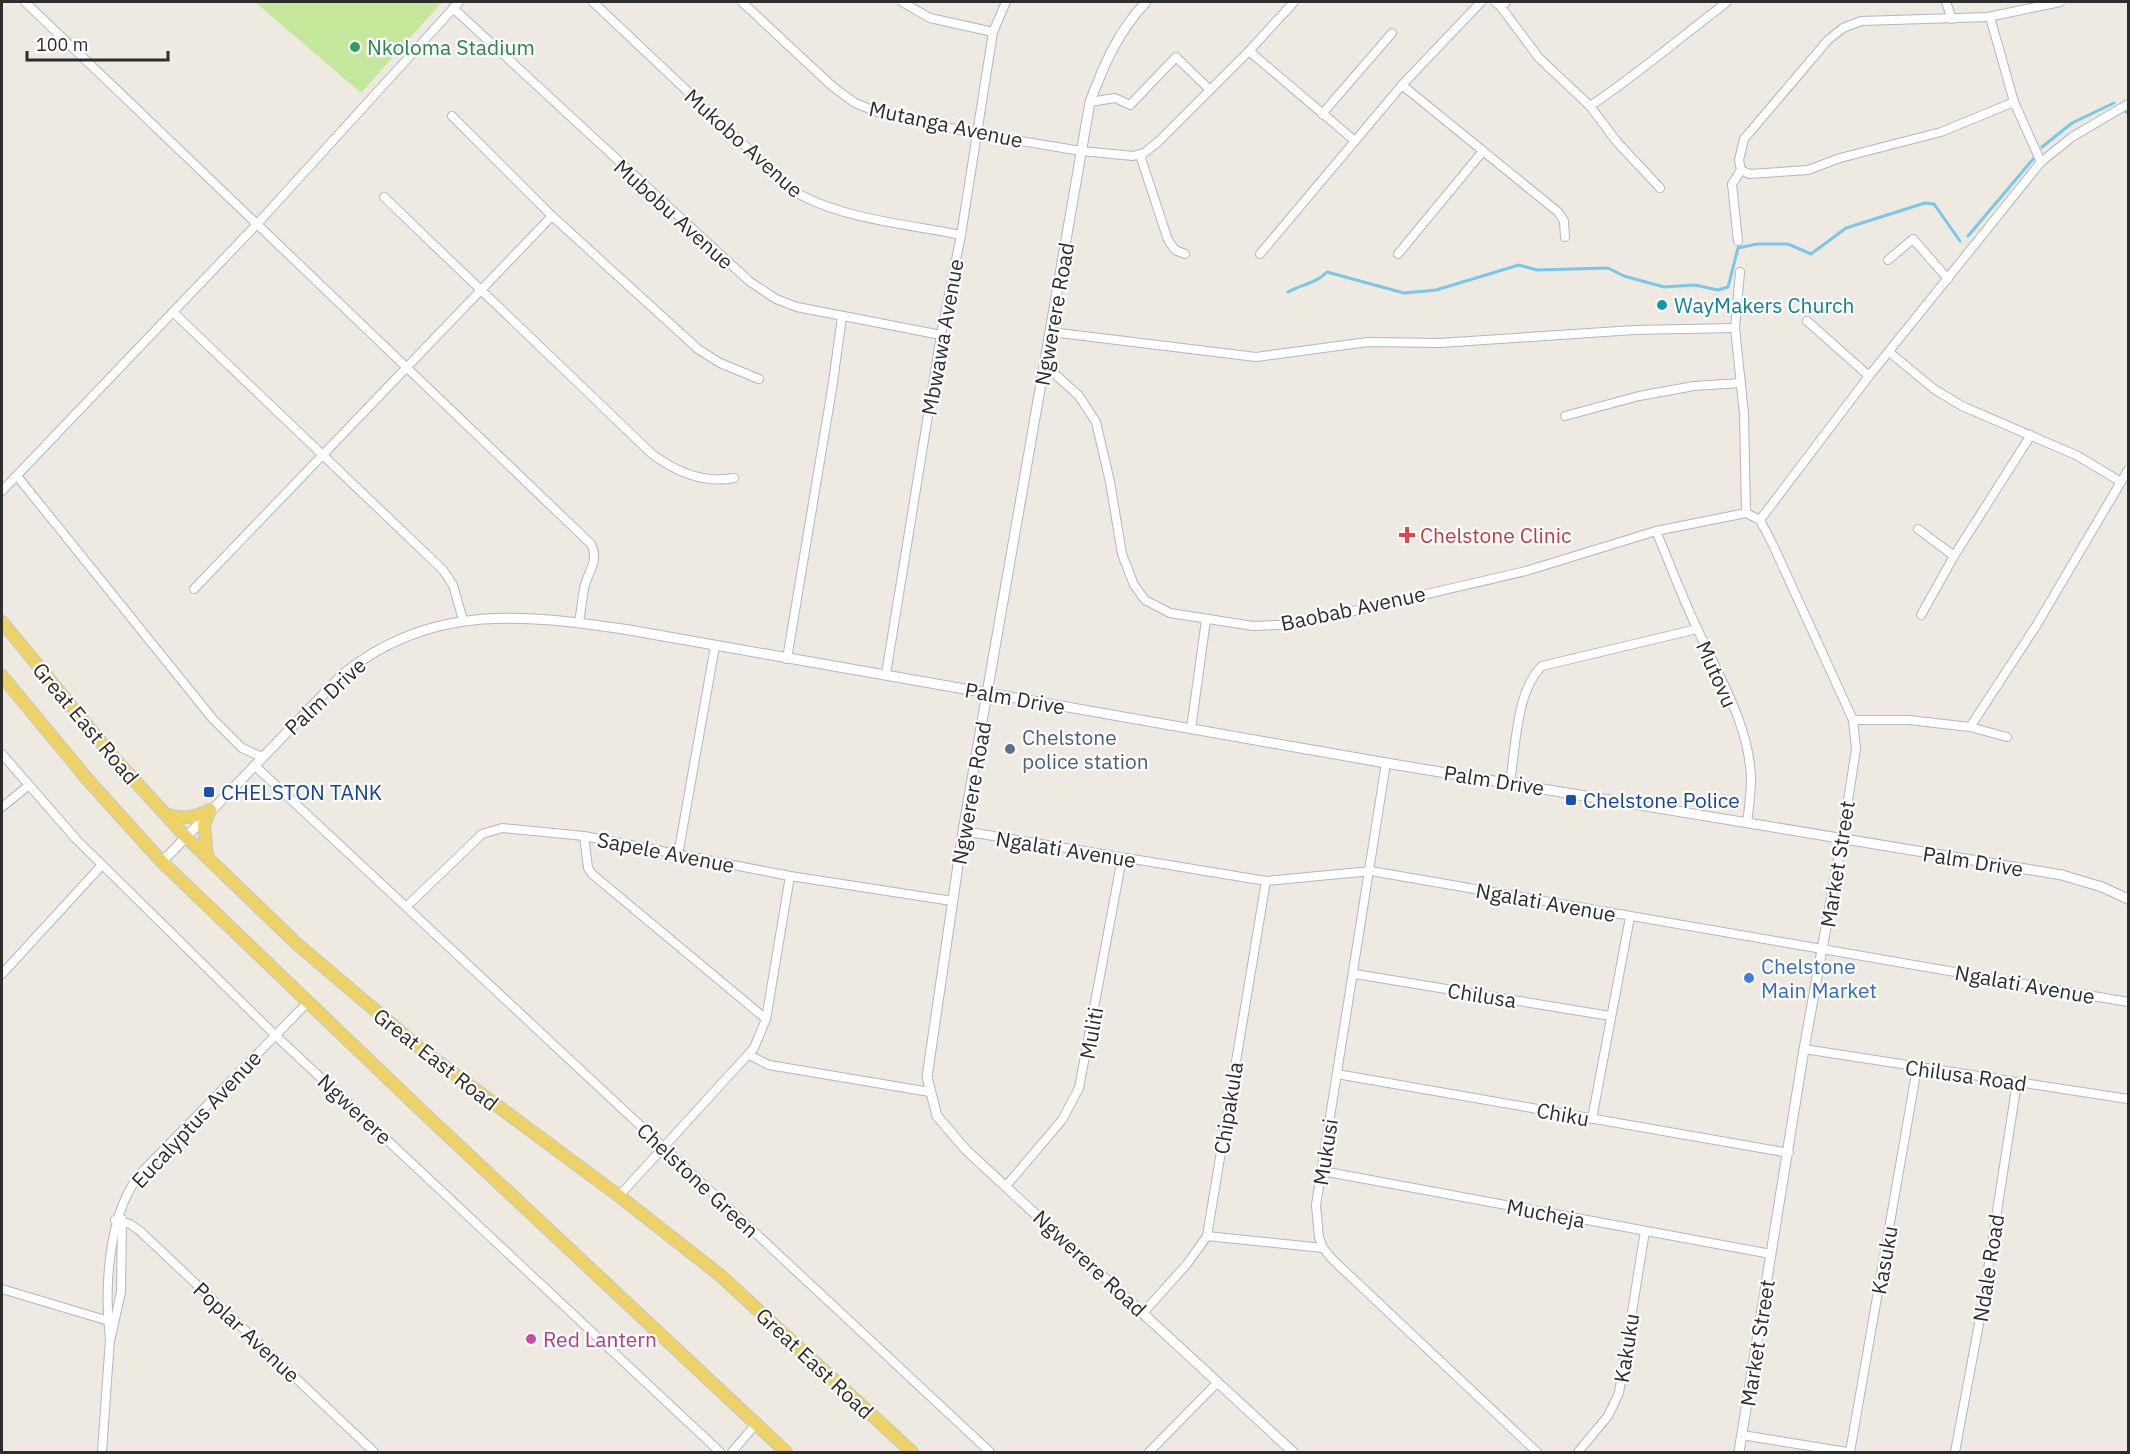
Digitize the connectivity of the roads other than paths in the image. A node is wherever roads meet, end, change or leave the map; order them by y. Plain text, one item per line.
1 (25, 2) edge
2 (459, 2) edge
3 (592, 2) edge
4 (742, 2) edge
5 (902, 2) edge
6 (1006, 2) edge
7 (1146, 2) edge
8 (1294, 2) edge
9 (1481, 2) edge
10 (1727, 2) edge
11 (1946, 2) edge
12 (2017, 2) edge
13 (2060, 2) edge
14 (1501, 3) edge
15 (453, 8) junction
16 (2020, 11) junction
17 (1990, 17) junction
18 (1952, 20) junction
19 (993, 33) junction
20 (1392, 33) dead end
21 (1249, 51) junction
22 (1402, 85) junction
23 (1210, 90) junction
24 (1090, 102) junction
25 (2014, 102) junction
26 (2128, 104) edge
27 (1590, 106) junction
28 (1322, 114) junction
29 (452, 116) dead end
30 (978, 134) junction
31 (1356, 141) junction
32 (1081, 151) junction
33 (1483, 151) junction
34 (1140, 155) junction
35 (2041, 162) junction
36 (1741, 171) junction
37 (1660, 188) dead end
38 (384, 197) dead end
39 (552, 216) junction
40 (258, 222) junction
41 (961, 235) junction
42 (1565, 237) dead end
43 (1738, 241) dead end
44 (1185, 254) dead end
45 (1260, 254) dead end
46 (1398, 254) dead end
47 (1888, 260) dead end
48 (1740, 272) dead end
49 (1948, 279) junction
50 (480, 291) junction
51 (173, 312) junction
52 (842, 317) junction
53 (1807, 321) dead end
54 (1735, 328) junction
55 (1051, 333) junction
56 (941, 335) junction
57 (1889, 352) junction
58 (1045, 365) junction
59 (407, 368) junction
60 (1869, 376) junction
61 (759, 379) dead end
62 (1741, 383) junction
63 (1565, 416) dead end
64 (2031, 435) junction
65 (322, 457) junction
66 (2128, 470) edge
67 (17, 476) junction
68 (734, 478) dead end
69 (2121, 482) junction
70 (2, 491) edge
71 (1746, 513) junction
72 (1760, 520) junction
73 (1918, 529) dead end
74 (1656, 531) junction
75 (1953, 556) junction
76 (194, 589) dead end
77 (1921, 615) dead end
78 (463, 620) junction
79 (1206, 620) junction
80 (2, 622) edge
81 (579, 622) junction
82 (1697, 629) junction
83 (715, 646) junction
84 (787, 659) junction
85 (886, 674) junction
86 (2, 676) edge
87 (988, 694) junction
88 (1853, 720) junction
89 (1970, 727) junction
90 (1191, 729) junction
91 (2007, 737) dead end
92 (2, 754) edge
93 (262, 757) junction
94 (1386, 763) junction
95 (254, 765) junction
96 (1510, 782) junction
97 (28, 786) junction
98 (2, 807) edge
99 (210, 810) junction
100 (165, 815) junction
101 (1747, 823) junction
102 (963, 831) junction
103 (584, 836) junction
104 (186, 837) junction
105 (1842, 839) junction
106 (678, 855) junction
107 (207, 857) junction
108 (1122, 858) junction
109 (162, 862) junction
110 (102, 865) junction
111 (1371, 871) junction
112 (790, 876) junction
113 (1266, 881) junction
114 (2128, 899) edge
115 (952, 901) junction
116 (407, 906) junction
117 (1630, 917) junction
118 (1823, 950) junction
119 (2, 974) edge
120 (1355, 974) junction
121 (308, 1002) junction
122 (2128, 1002) edge
123 (1610, 1016) junction
124 (766, 1018) junction
125 (275, 1035) junction
126 (1804, 1049) junction
127 (749, 1055) junction
128 (1917, 1068) junction
129 (1337, 1074) junction
130 (2017, 1082) junction
131 (930, 1092) junction
132 (2128, 1099) edge
133 (1592, 1119) junction
134 (663, 1148) junction
135 (1789, 1153) junction
136 (1322, 1171) junction
137 (1006, 1186) junction
138 (620, 1196) junction
139 (119, 1221) junction
140 (1644, 1232) junction
141 (1208, 1236) junction
142 (1323, 1248) junction
143 (1771, 1254) junction
144 (2, 1290) edge
145 (1143, 1313) junction
146 (112, 1322) junction
147 (1218, 1382) junction
148 (756, 1424) junction
149 (1742, 1435) junction
150 (102, 1452) edge
151 (374, 1452) edge
152 (720, 1452) edge
153 (732, 1452) edge
154 (786, 1452) edge
155 (912, 1452) edge
156 (990, 1452) edge
157 (1149, 1452) edge
158 (1293, 1452) edge
159 (1537, 1452) edge
160 (1578, 1452) edge
161 (1739, 1452) edge
162 (1849, 1452) edge
163 (1955, 1452) edge

1 - 40 street
2 - 15 street
3 - 41 street, Mukobo Avenue
4 - 30 street, Mutanga Avenue
5 - 19 street
6 - 19 street, Mbwawa Avenue
7 - 24 street, Ngwerere Road
8 - 21 street
9 - 22 street
10 - 27 street
11 - 18 street
12 - 16 street
13 - 16 street
14 - 27 street
15 - 40 street
15 - 52 street, Mubobu Avenue
16 - 17 street
17 - 18 street
17 - 25 street
18 - 36 street
19 - 30 street, Mbwawa Avenue
20 - 28 street
21 - 23 street
21 - 28 street
22 - 31 street
22 - 33 street
23 - 24 street
23 - 34 street
24 - 32 street, Ngwerere Road
25 - 35 street
25 - 36 street
26 - 35 street
27 - 37 street
28 - 31 street
29 - 39 street
30 - 32 street, Mutanga Avenue
30 - 41 street, Mbwawa Avenue
31 - 45 street
32 - 34 street, Mutanga Avenue
32 - 55 street, Ngwerere Road
33 - 42 street
33 - 46 street
34 - 44 street
35 - 49 street
36 - 43 street
38 - 50 street
39 - 50 street
39 - 61 street
40 - 51 street
40 - 59 street
41 - 56 street, Mbwawa Avenue
47 - 49 street
48 - 54 street
49 - 57 street
50 - 59 street
50 - 68 street
51 - 65 street
51 - 67 street
52 - 56 street, Mubobu Avenue
52 - 84 street
53 - 60 street
54 - 55 street
54 - 62 street
55 - 58 street, Ngwerere Road
56 - 85 street, Mbwawa Avenue
57 - 60 street
57 - 64 street
58 - 79 street, Baobab Avenue
58 - 87 street, Ngwerere Road
59 - 65 street
59 - 81 street
60 - 72 street
62 - 63 street
62 - 71 street
64 - 69 street
64 - 75 street
65 - 76 street
65 - 78 street
66 - 69 street
67 - 70 street
67 - 93 street
69 - 89 street
71 - 72 street
71 - 74 street, Baobab Avenue
72 - 88 street, Market Street
73 - 75 street
74 - 79 street, Baobab Avenue
74 - 82 street, Mutovu
75 - 77 street
78 - 81 street, Palm Drive
78 - 93 street, Palm Drive
79 - 90 street
80 - 100 main road, Great East Road
81 - 83 street, Palm Drive
82 - 96 street
82 - 101 street, Mutovu
83 - 84 street, Palm Drive
83 - 106 street
84 - 85 street, Palm Drive
85 - 87 street, Palm Drive
86 - 109 main road, Great East Road
87 - 90 street, Palm Drive
87 - 102 street, Ngwerere Road
88 - 89 street
88 - 105 street, Market Street
89 - 91 street
90 - 94 street, Palm Drive
92 - 97 street, Ngwerere
93 - 95 street, Palm Drive
94 - 96 street, Palm Drive
94 - 111 street, Mukusi
95 - 99 street, Palm Drive
95 - 116 street, Chelstone Green
96 - 101 street, Palm Drive
97 - 98 street
97 - 110 street, Ngwerere
99 - 100 main road
99 - 104 street, Palm Drive
99 - 107 main road
100 - 104 main road, Great East Road
101 - 105 street, Palm Drive
102 - 108 street, Ngalati Avenue
102 - 115 street, Ngwerere Road
103 - 106 street, Sapele Avenue
103 - 116 street, Sapele Avenue
103 - 124 street
104 - 107 main road, Great East Road
104 - 109 street, Palm Drive
105 - 114 street, Palm Drive
105 - 118 street, Market Street
106 - 112 street, Sapele Avenue
107 - 138 main road, Great East Road
108 - 113 street, Ngalati Avenue
108 - 137 street, Muliti
109 - 121 main road, Great East Road
110 - 119 street
110 - 125 street, Ngwerere
111 - 113 street, Ngalati Avenue
111 - 117 street, Ngalati Avenue
111 - 120 street, Mukusi
112 - 115 street, Sapele Avenue
112 - 124 street
113 - 141 street, Chipakula
115 - 131 street, Ngwerere Road
116 - 134 street, Chelstone Green
117 - 118 street, Ngalati Avenue
117 - 123 street
118 - 122 street, Ngalati Avenue
118 - 126 street, Market Street
120 - 123 street, Chilusa
120 - 129 street, Mukusi
121 - 125 street, Eucalyptus Avenue
121 - 148 main road, Great East Road
123 - 133 street
124 - 127 street
125 - 139 street, Eucalyptus Avenue
125 - 152 street, Ngwerere
126 - 128 street, Chilusa Road
126 - 135 street, Market Street
127 - 131 street
127 - 134 street
128 - 130 street, Chilusa Road
128 - 162 street, Kasuku
129 - 133 street, Chiku
129 - 136 street, Mukusi
130 - 132 street, Chilusa Road
130 - 163 street, Ndale Road
131 - 137 street, Ngwerere Road
133 - 135 street, Chiku
134 - 138 street
134 - 156 street, Chelstone Green
135 - 143 street, Market Street
136 - 140 street, Mucheja
136 - 142 street, Mukusi
137 - 145 street, Ngwerere Road
138 - 155 main road, Great East Road
139 - 146 street, Eucalyptus Avenue
139 - 151 street, Poplar Avenue
140 - 143 street, Mucheja
140 - 160 street, Kakuku
141 - 142 street
141 - 145 street, Chipakula
142 - 159 street
143 - 149 street, Market Street
144 - 146 street
145 - 147 street, Ngwerere Road
146 - 150 street, Eucalyptus Avenue
147 - 157 street
147 - 158 street, Ngwerere Road
148 - 153 street
148 - 154 main road, Great East Road
149 - 161 street, Market Street
149 - 162 street

